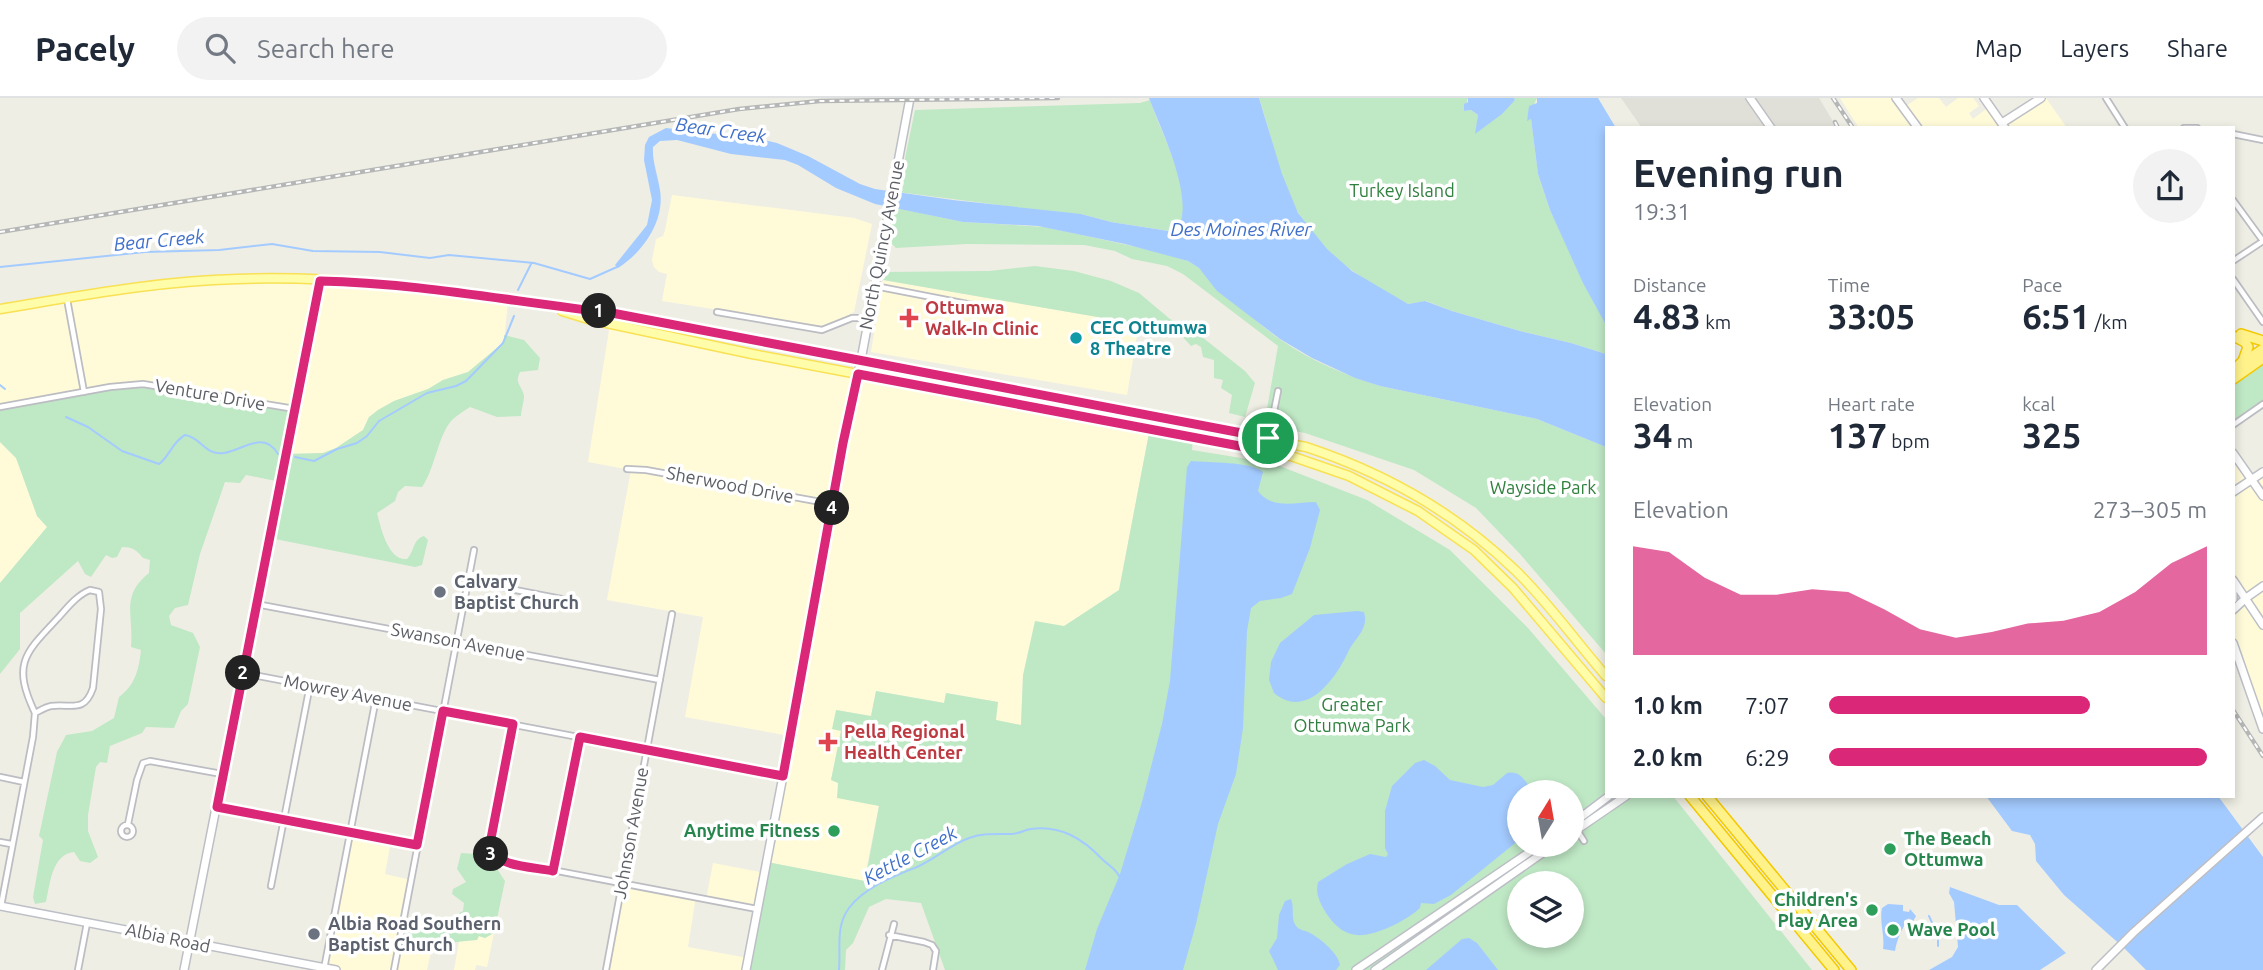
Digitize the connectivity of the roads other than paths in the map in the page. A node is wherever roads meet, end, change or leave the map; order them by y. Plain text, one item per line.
1 (910, 98) edge
2 (1750, 98) edge
3 (1896, 98) edge
4 (1984, 98) edge
5 (2040, 98) edge
6 (2106, 98) edge
7 (1770, 126) edge
8 (1916, 126) edge
9 (2001, 126) edge
10 (2124, 126) edge
11 (2235, 135) edge
12 (2263, 140) edge
13 (2235, 203) edge
14 (2263, 241) edge
15 (2235, 260) edge
16 (320, 281) junction
17 (2235, 282) edge
18 (874, 286) junction
19 (67, 298) junction
20 (542, 305) junction
21 (0, 309) edge
22 (998, 310) dead end
23 (717, 312) dead end
24 (868, 318) junction
25 (2263, 322) edge
26 (2235, 334) edge
27 (2235, 335) edge
28 (2263, 341) edge
29 (2263, 349) edge
30 (2263, 358) edge
31 (861, 360) junction
32 (2235, 368) edge
33 (2235, 369) edge
34 (858, 374) junction
35 (2235, 378) edge
36 (1278, 391) dead end
37 (84, 392) junction
38 (2263, 404) edge
39 (0, 407) edge
40 (295, 409) junction
41 (2235, 424) edge
42 (1268, 438) junction
43 (1266, 451) junction
44 (2235, 456) edge
45 (627, 469) dead end
46 (2263, 472) edge
47 (2252, 480) junction
48 (2235, 491) edge
49 (2263, 496) edge
50 (832, 504) junction
51 (474, 550) dead end
52 (470, 573) junction
53 (2235, 584) edge
54 (2263, 586) edge
55 (2246, 598) junction
56 (577, 602) dead end
57 (256, 604) junction
58 (2235, 608) edge
59 (672, 614) dead end
60 (2263, 625) edge
61 (457, 642) junction
62 (2235, 648) edge
63 (243, 673) junction
64 (1605, 675) edge
65 (660, 680) junction
66 (310, 685) junction
67 (1605, 697) edge
68 (376, 698) junction
69 (2259, 704) edge
70 (443, 711) junction
71 (35, 713) junction
72 (513, 724) junction
73 (2263, 729) edge
74 (580, 737) junction
75 (646, 750) junction
76 (224, 775) junction
77 (783, 776) junction
78 (0, 777) edge
79 (24, 782) junction
80 (1607, 798) edge
81 (1623, 798) edge
82 (1692, 798) edge
83 (1709, 798) edge
84 (217, 807) junction
85 (1584, 819) edge
86 (284, 820) junction
87 (2260, 820) edge
88 (1584, 822) edge
89 (128, 824) dead end
90 (351, 833) junction
91 (0, 842) edge
92 (12, 844) junction
93 (417, 845) junction
94 (1521, 858) edge
95 (1535, 858) edge
96 (553, 871) junction
97 (622, 884) junction
98 (271, 886) dead end
99 (0, 906) edge
100 (758, 910) junction
101 (87, 922) junction
102 (894, 924) dead end
103 (889, 935) junction
104 (190, 943) junction
105 (324, 969) edge
106 (78, 970) edge
107 (184, 970) edge
108 (336, 970) edge
109 (394, 970) edge
110 (606, 970) edge
111 (746, 970) edge
112 (882, 970) edge
113 (933, 970) edge
114 (1356, 970) edge
115 (1375, 970) edge
116 (1834, 970) edge
117 (1852, 970) edge
118 (2096, 970) edge

1 - 18 main road, North Quincy Avenue
2 - 7 main road
3 - 8 main road
4 - 9 main road
5 - 9 main road
6 - 10 street
11 - 12 street
13 - 14 street
14 - 15 street
16 - 19 main road
16 - 20 main road
16 - 40 main road
17 - 25 street
18 - 22 street
18 - 24 main road, North Quincy Avenue
19 - 21 main road
19 - 37 street
20 - 31 main road
20 - 34 main road
23 - 24 street
24 - 31 main road, North Quincy Avenue
26 - 28 highway
27 - 32 highway
29 - 33 highway
30 - 35 highway
31 - 34 main road, North Quincy Avenue
31 - 42 main road
34 - 43 main road
34 - 50 main road, North Quincy Avenue
36 - 42 street
37 - 39 street, Venture Drive
37 - 40 street, Venture Drive
38 - 41 street
40 - 57 main road
42 - 43 street
42 - 64 main road
43 - 67 main road
44 - 47 main road
45 - 50 street, Sherwood Drive
46 - 47 main road
47 - 48 main road
47 - 49 main road
50 - 77 main road, North Quincy Avenue
51 - 52 street
52 - 56 street
52 - 61 street
53 - 55 main road
54 - 55 main road
55 - 58 main road
55 - 60 main road
57 - 61 street, Swanson Avenue
57 - 63 main road
59 - 65 street, Johnson Avenue
61 - 65 street, Swanson Avenue
61 - 70 street
62 - 69 main road
63 - 66 street, Mowrey Avenue
63 - 76 main road
65 - 75 street, Johnson Avenue
66 - 68 street, Mowrey Avenue
66 - 86 street
68 - 70 street, Mowrey Avenue
68 - 90 street
69 - 73 main road
70 - 72 street, Mowrey Avenue
70 - 93 street
71 - 71 street
71 - 79 street
72 - 74 street, Mowrey Avenue
72 - 96 street
74 - 75 street, Mowrey Avenue
74 - 96 street
75 - 77 street, Mowrey Avenue
75 - 97 street, Johnson Avenue
76 - 84 main road
76 - 89 street
77 - 100 main road, North Quincy Avenue
78 - 79 street
79 - 92 street
80 - 85 main road
81 - 88 main road
82 - 116 highway
83 - 117 highway
84 - 86 street
84 - 104 main road
86 - 90 street
86 - 98 street
87 - 118 main road
90 - 93 street
90 - 105 street
91 - 92 street
92 - 99 street
93 - 109 street
94 - 114 main road
95 - 115 main road
96 - 97 street
97 - 100 street
97 - 110 street, Johnson Avenue
99 - 101 main road, Albia Road
100 - 111 main road, North Quincy Avenue
101 - 104 main road, Albia Road
101 - 106 street
102 - 103 street
103 - 112 street
103 - 113 street
104 - 105 main road, Albia Road
104 - 107 main road
105 - 108 main road, Albia Road

